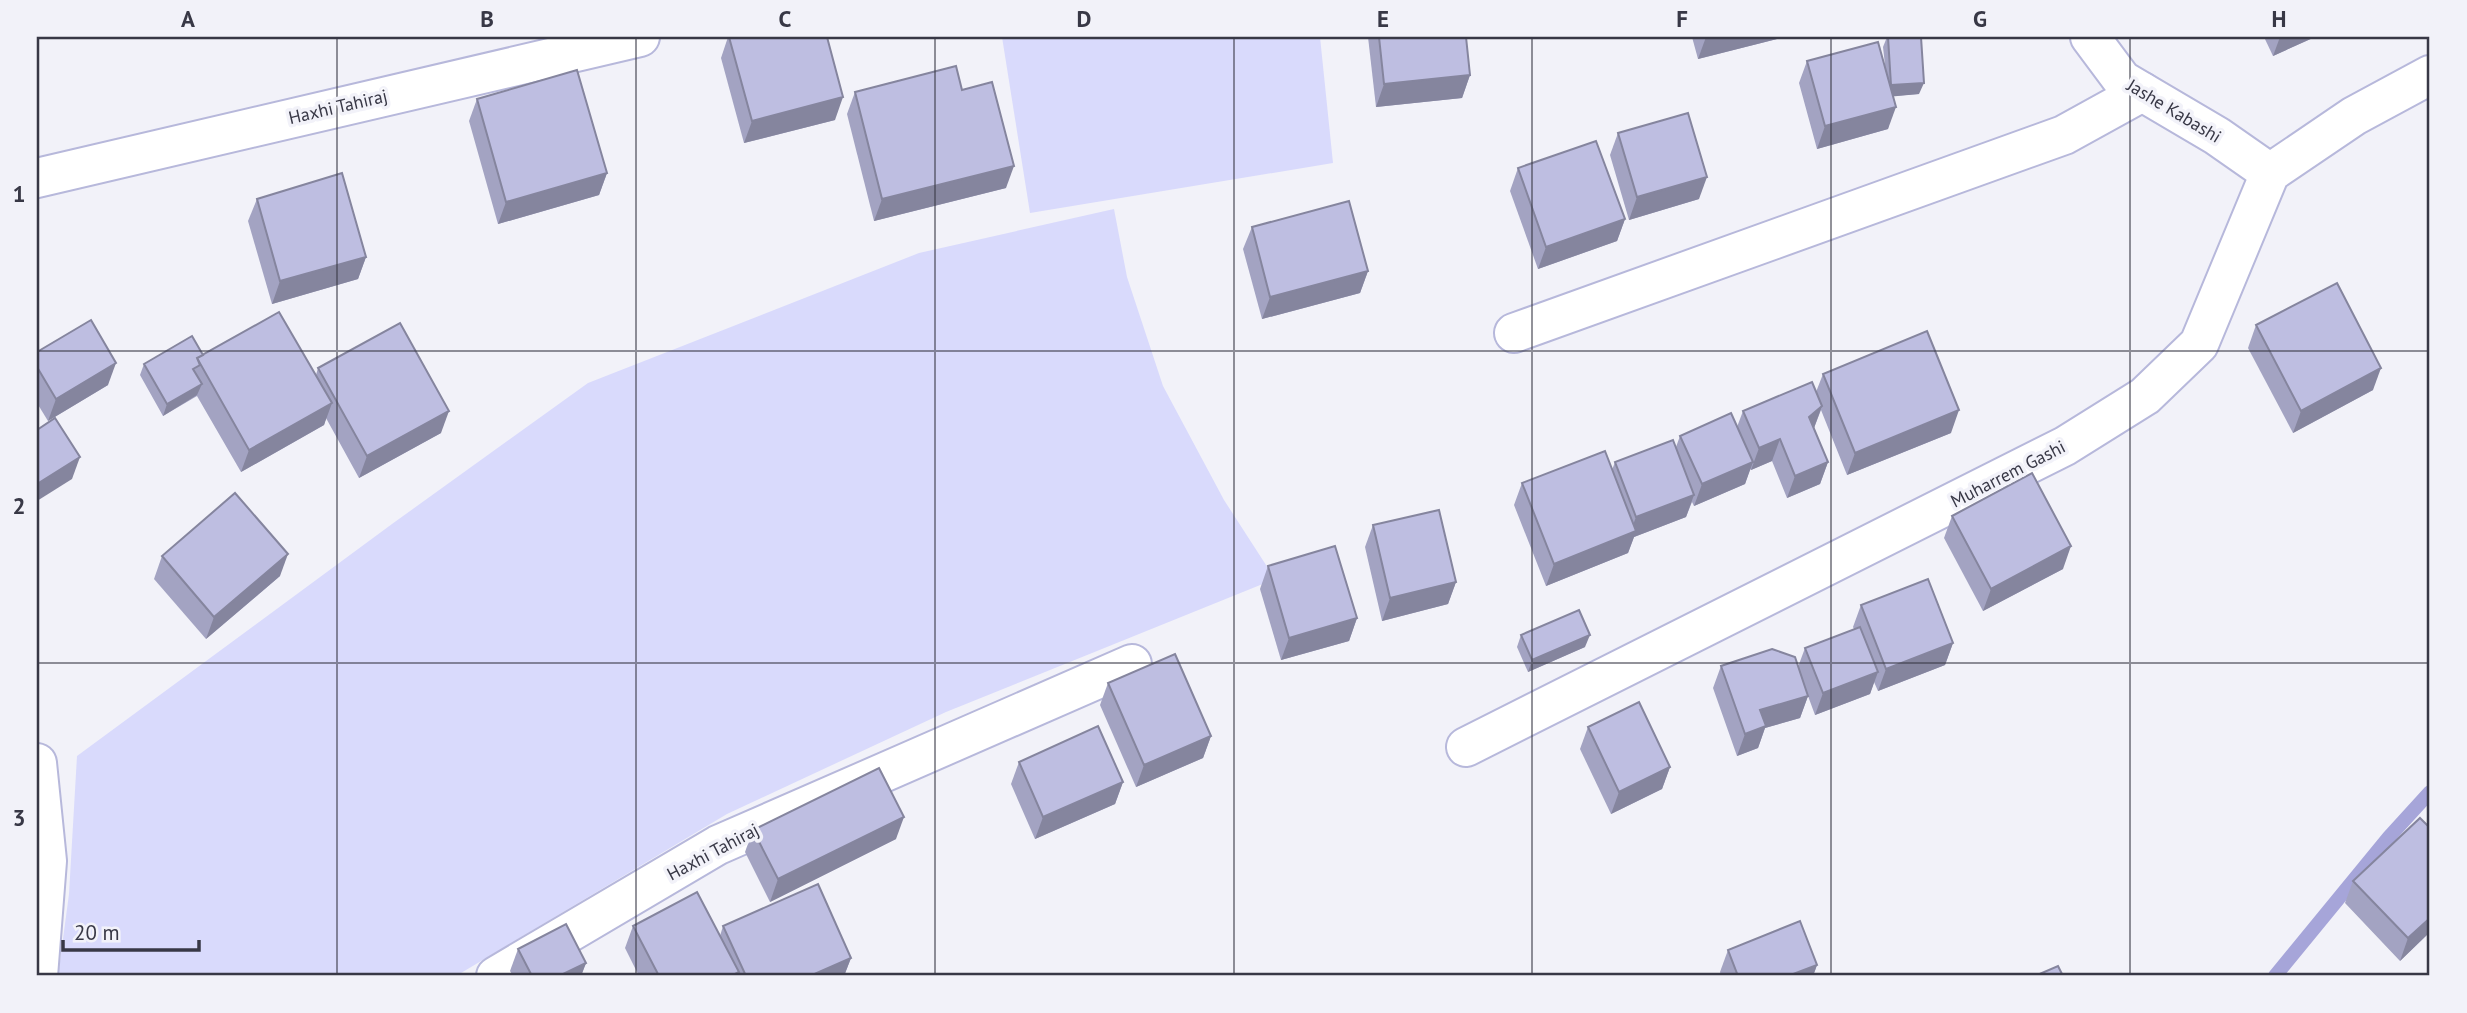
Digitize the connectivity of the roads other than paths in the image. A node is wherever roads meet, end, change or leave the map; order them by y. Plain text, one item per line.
1 (640, 37) edge
2 (2090, 37) edge
3 (2430, 75) edge
4 (2142, 92) junction
5 (2270, 173) junction
6 (37, 178) edge
7 (1514, 333) dead end
8 (1132, 664) dead end
9 (1466, 747) dead end
10 (37, 764) edge
11 (38, 976) edge
12 (496, 976) edge

1 - 6 street, Haxhi Tahiraj
2 - 4 street, Jashe Kabashi
3 - 5 street
4 - 5 street, Jashe Kabashi
4 - 7 street
5 - 9 street, Muharrem Gashi
8 - 12 street, Haxhi Tahiraj
10 - 11 street

